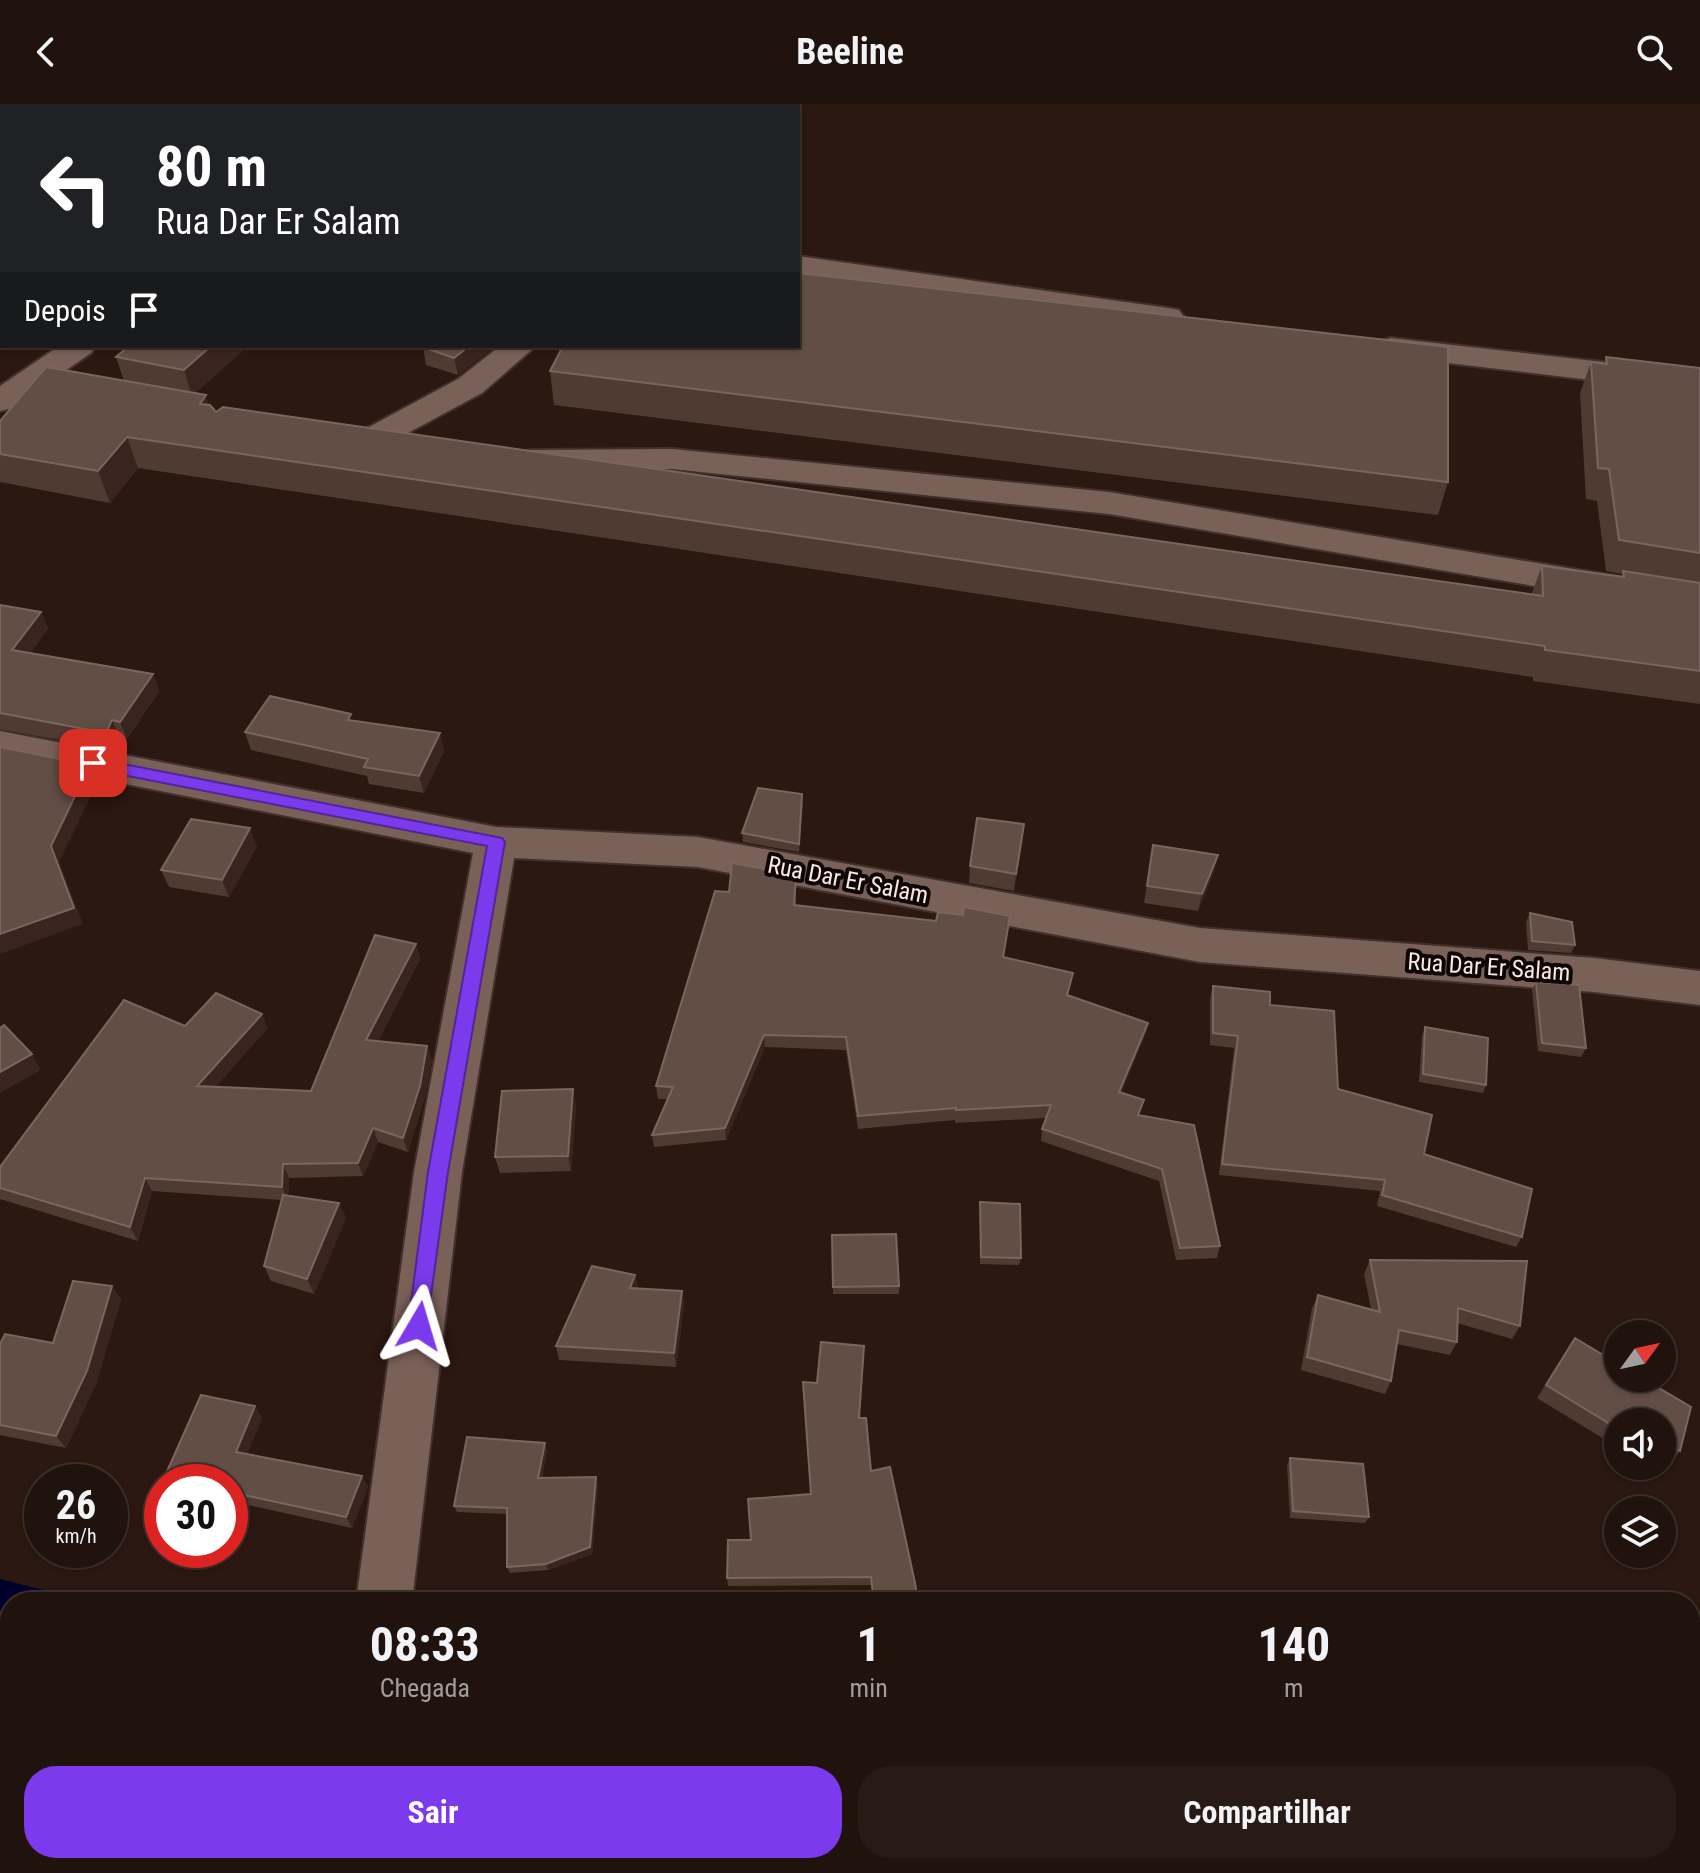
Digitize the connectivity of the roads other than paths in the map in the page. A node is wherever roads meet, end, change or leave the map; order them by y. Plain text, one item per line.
1 (800, 265) edge
2 (1201, 322) edge
3 (1358, 343) edge
4 (77, 348) edge
5 (518, 348) edge
6 (42, 373) junction
7 (1700, 383) edge
8 (81, 386) edge
9 (0, 401) edge
10 (413, 449) edge
11 (504, 461) edge
12 (1700, 602) edge
13 (0, 745) edge
14 (496, 842) junction
15 (1700, 988) edge
16 (385, 1592) edge

1 - 2 street
3 - 7 street
4 - 6 street
5 - 10 street
6 - 8 street
6 - 9 street
11 - 12 street
13 - 14 street, Rua Dar Er Salam
14 - 15 street, Rua Dar Er Salam
14 - 16 street

